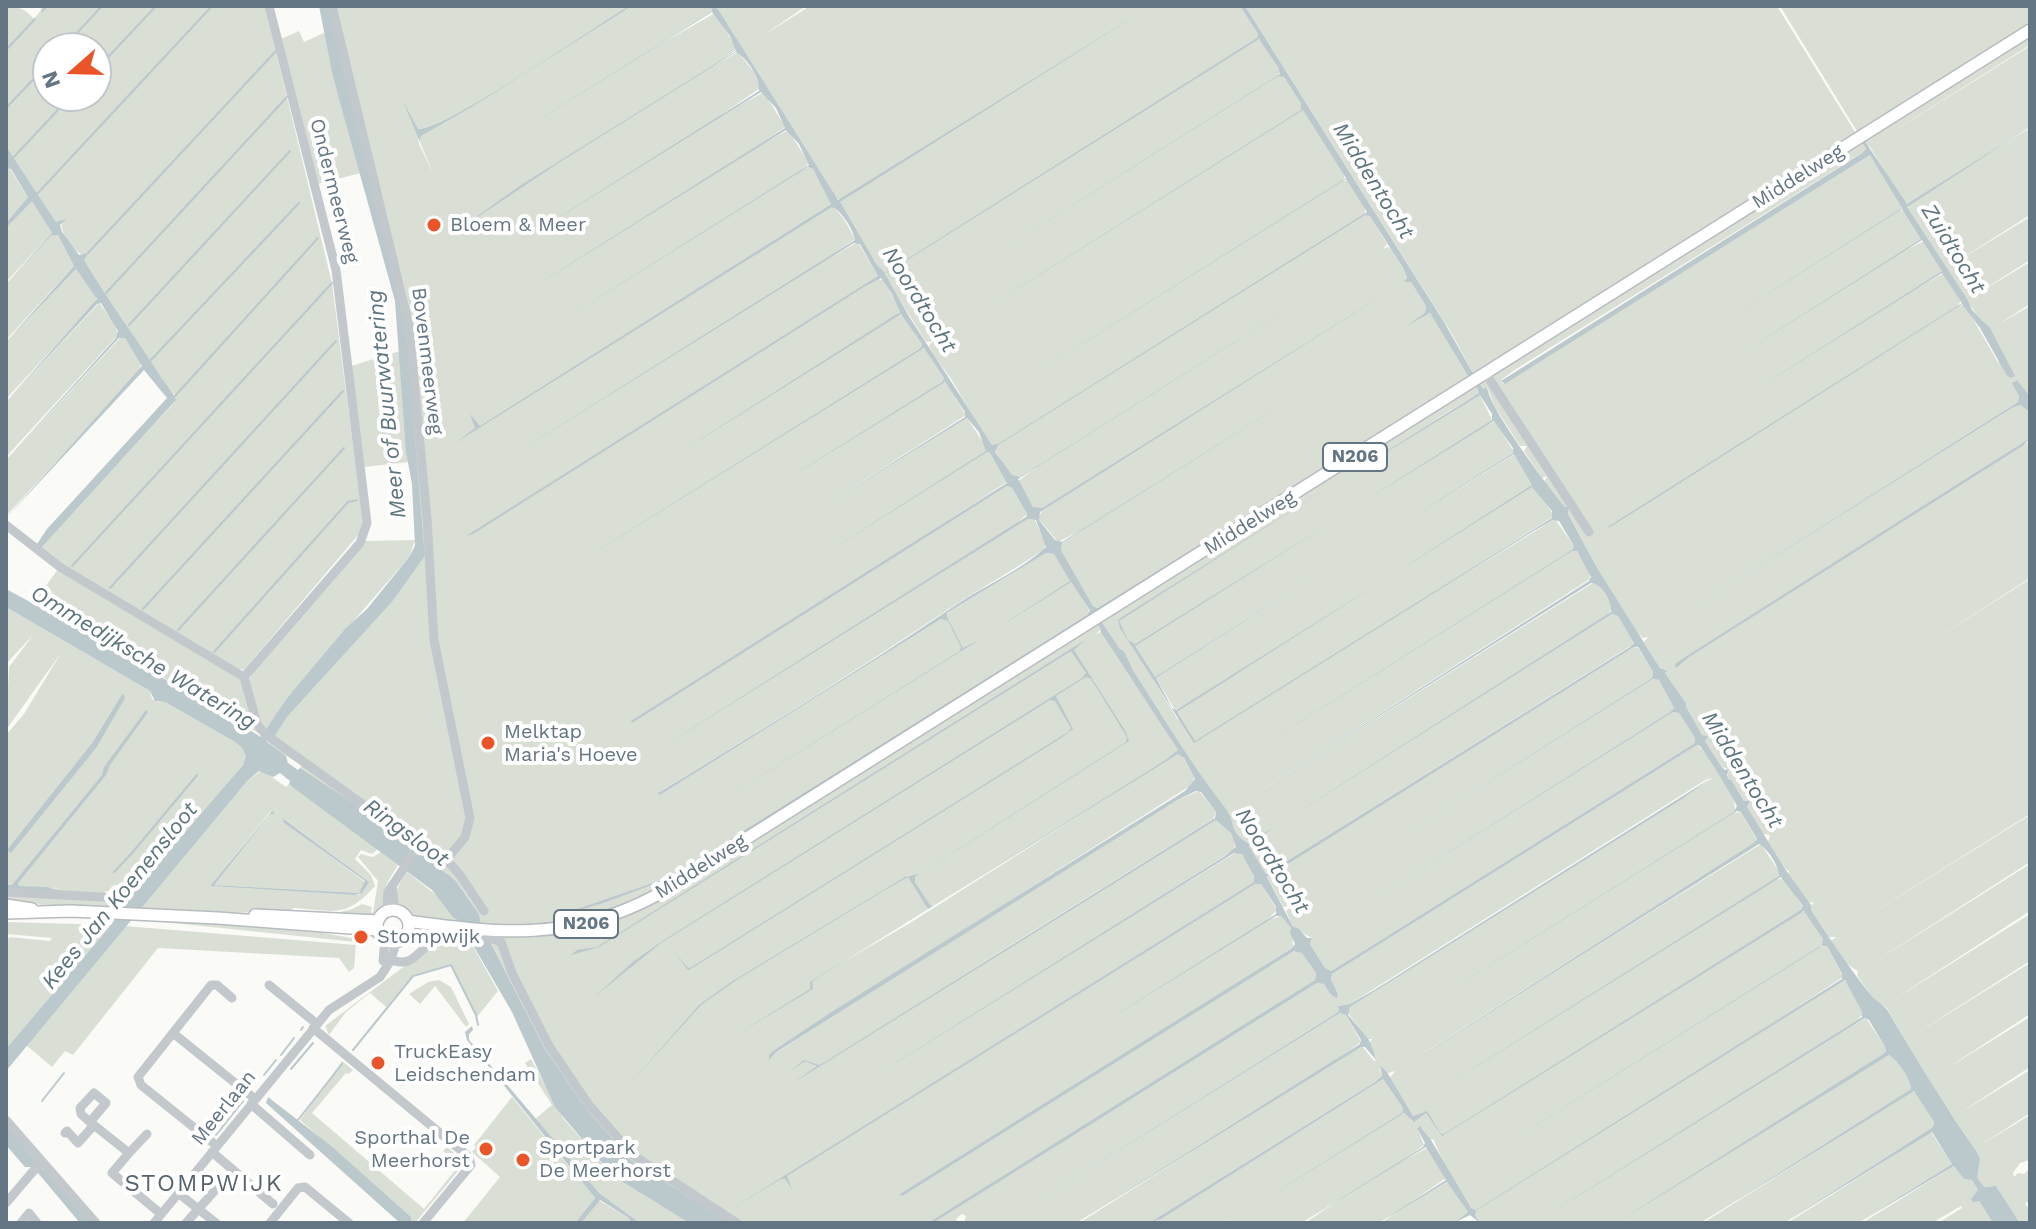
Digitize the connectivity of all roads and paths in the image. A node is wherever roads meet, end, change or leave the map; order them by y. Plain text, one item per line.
1 (269, 6) edge
2 (332, 6) edge
3 (2030, 30) edge
4 (1486, 374) junction
5 (6, 525) edge
6 (1589, 532) dead end
7 (244, 677) junction
8 (418, 847) junction
9 (446, 860) junction
10 (6, 892) edge
11 (120, 898) dead end
12 (6, 905) edge
13 (37, 911) junction
14 (484, 911) dead end
15 (6, 913) edge
16 (386, 926) junction
17 (407, 927) junction
18 (465, 933) junction
19 (487, 934) junction
20 (387, 959) junction
21 (269, 985) dead end
22 (232, 998) dead end
23 (318, 1023) junction
24 (173, 1033) junction
25 (253, 1102) junction
26 (6, 1120) edge
27 (65, 1133) dead end
28 (147, 1134) dead end
29 (214, 1149) junction
30 (129, 1153) junction
31 (310, 1155) dead end
32 (38, 1166) junction
33 (233, 1170) junction
34 (178, 1193) junction
35 (6, 1203) edge
36 (273, 1204) dead end
37 (200, 1210) junction
38 (161, 1214) junction
39 (21, 1223) edge
40 (37, 1223) edge
41 (96, 1223) edge
42 (154, 1223) edge
43 (186, 1223) edge
44 (216, 1223) edge
45 (270, 1223) edge
46 (349, 1223) edge
47 (423, 1223) edge
48 (737, 1223) edge

1 - 7 street, Ondermeerweg
2 - 9 street, Bovenmeerweg
3 - 4 main road, Middelweg / N206
4 - 6 street
4 - 19 main road, Middelweg / N206
5 - 7 street
7 - 8 street
8 - 9 street
8 - 16 street, Meerlaan
9 - 14 street
10 - 11 street
12 - 13 main road
13 - 15 main road
13 - 16 main road
16 - 17 main road
16 - 17 main road
16 - 20 street, Meerlaan
17 - 18 main road, Middelweg / N206
18 - 19 main road, Middelweg / N206
18 - 20 street
19 - 48 street
20 - 23 street, Meerlaan
21 - 23 street
22 - 24 street
23 - 25 street, Meerlaan
23 - 47 street
24 - 25 street
24 - 29 street
25 - 29 street, Meerlaan
25 - 31 street
26 - 32 street
27 - 30 street
28 - 30 street
29 - 33 street
29 - 34 street, Meerlaan
30 - 38 street
32 - 35 street
32 - 41 street
33 - 36 street
33 - 37 street
34 - 37 street
34 - 38 street, Meerlaan
37 - 43 street
37 - 44 street
38 - 42 street, Meerlaan
39 - 40 street
45 - 46 street

